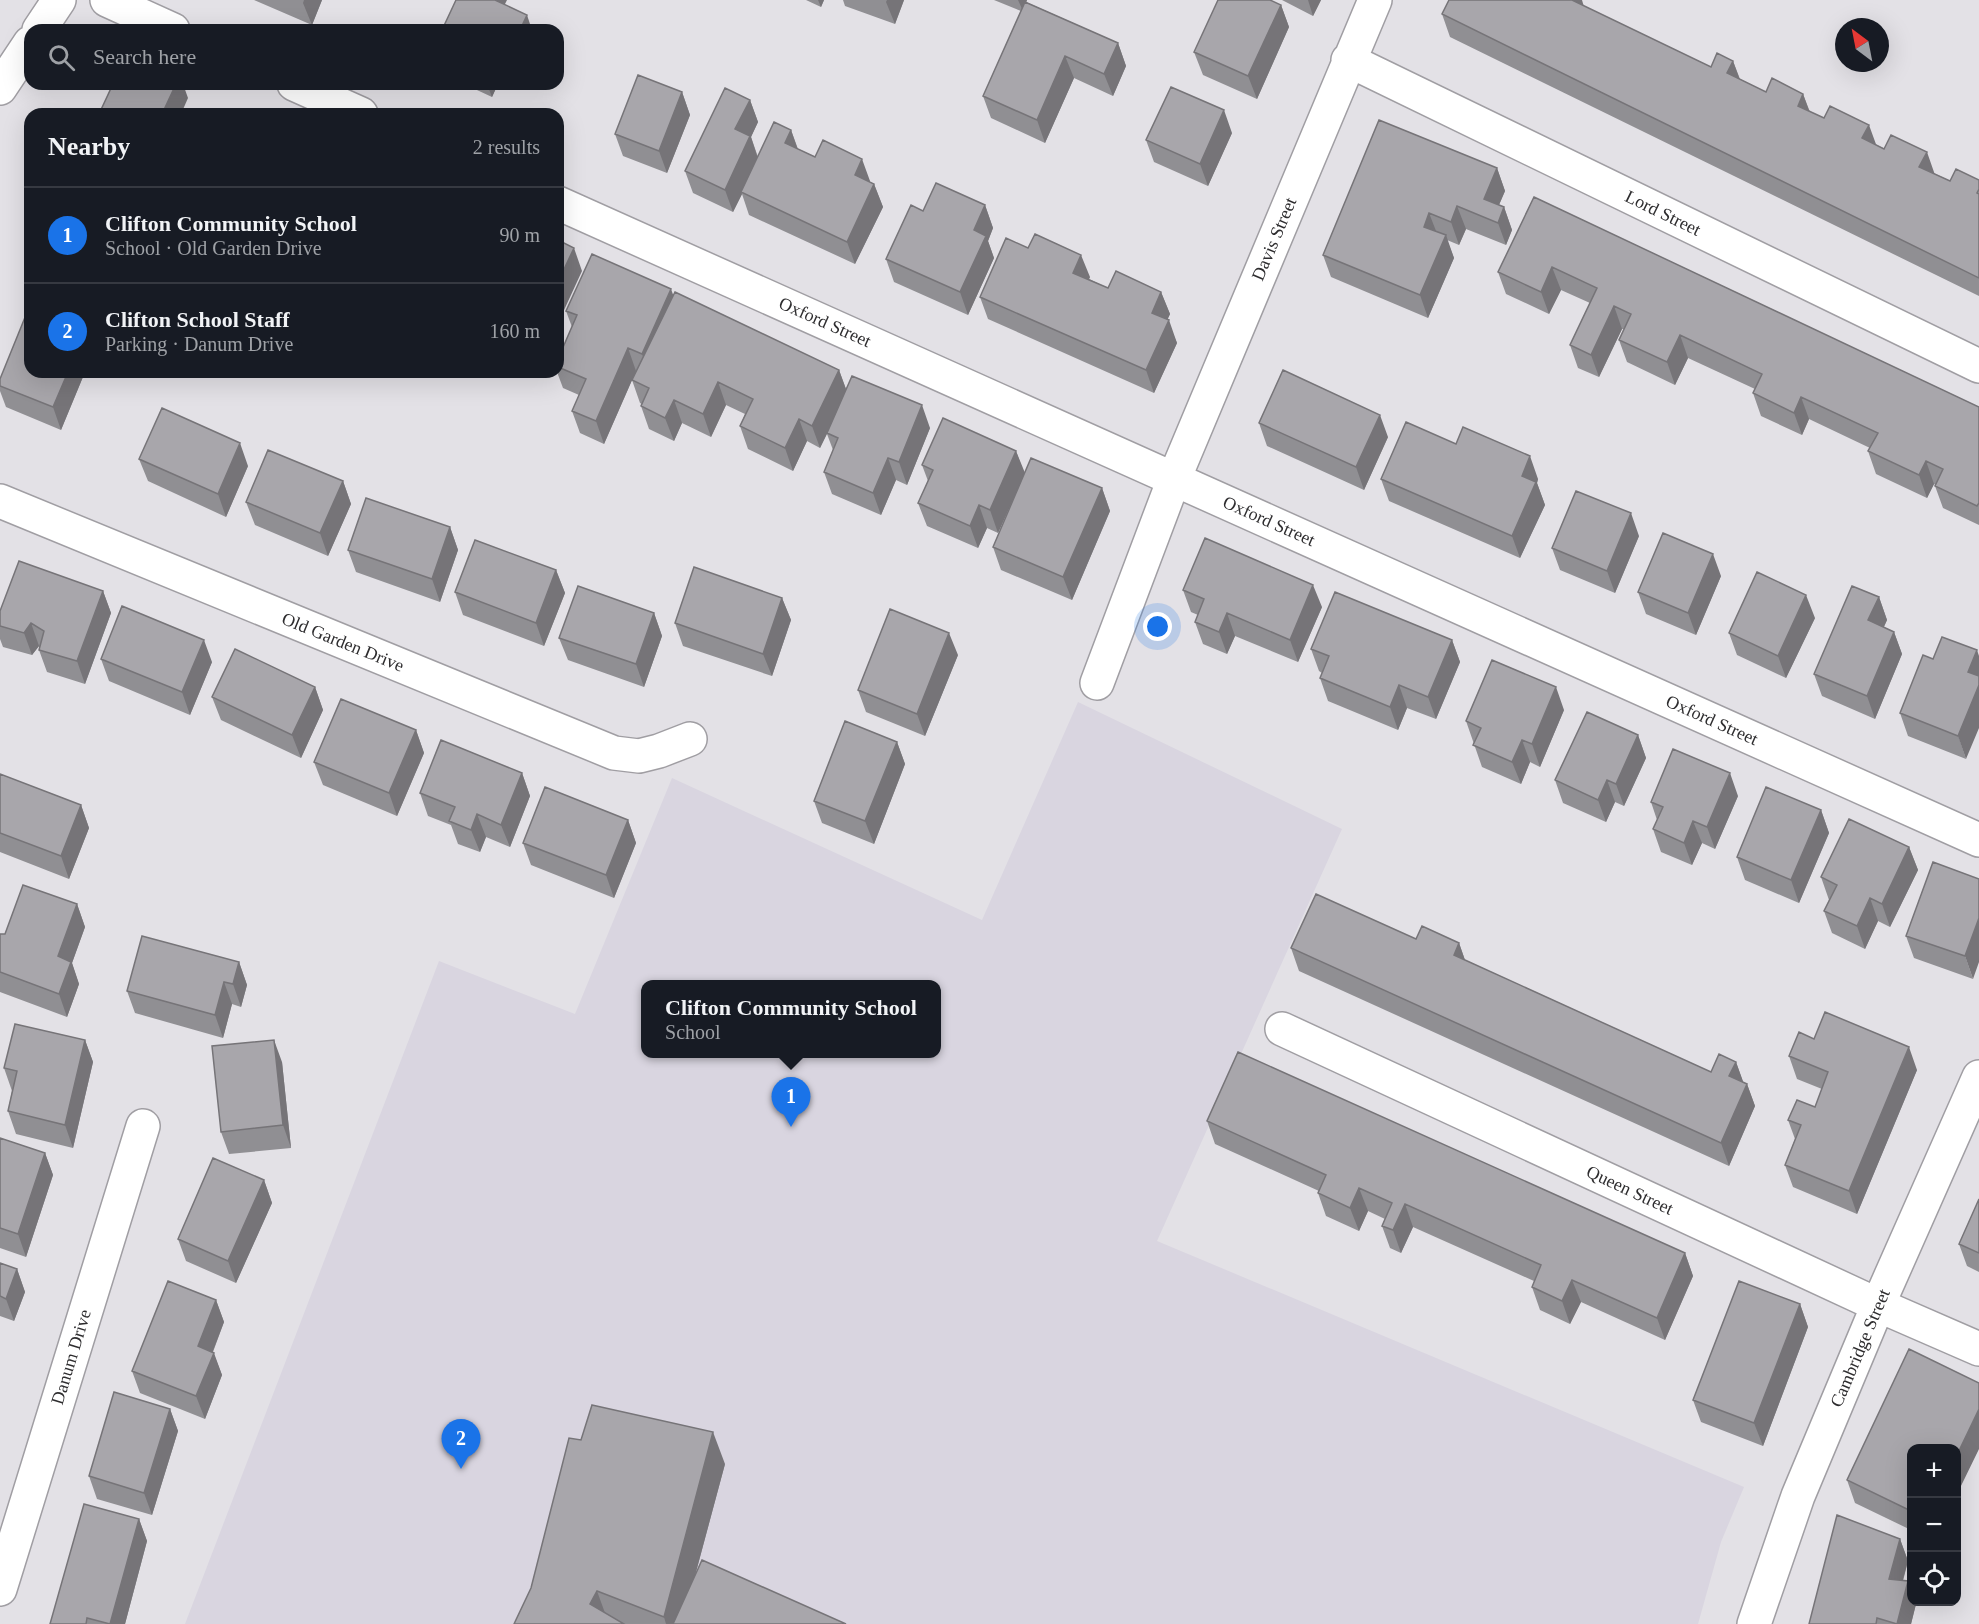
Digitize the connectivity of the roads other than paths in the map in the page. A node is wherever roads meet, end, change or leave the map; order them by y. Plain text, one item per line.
1 (59, 0) edge
2 (106, 0) edge
3 (1375, 0) edge
4 (43, 24) edge
5 (160, 24) edge
6 (24, 52) edge
7 (1348, 60) junction
8 (0, 88) edge
9 (307, 90) edge
10 (348, 108) edge
11 (564, 205) edge
12 (1979, 366) edge
13 (1174, 479) junction
14 (0, 501) edge
15 (1097, 683) dead end
16 (690, 739) dead end
17 (1979, 840) edge
18 (1282, 1029) dead end
19 (1979, 1077) edge
20 (143, 1126) dead end
21 (1878, 1305) junction
22 (1979, 1348) edge
23 (0, 1589) edge
24 (1754, 1624) edge

1 - 4 street
2 - 5 street
3 - 7 street, Davis Street
6 - 8 street
7 - 12 street, Lord Street
7 - 13 street, Davis Street
9 - 10 street
11 - 13 street, Oxford Street
13 - 15 street, Davis Street
13 - 17 street, Oxford Street
14 - 16 street, Old Garden Drive
18 - 21 street, Queen Street
19 - 21 street, Cambridge Street
20 - 23 street, Danum Drive
21 - 22 street, Queen Street
21 - 24 street, Cambridge Street

